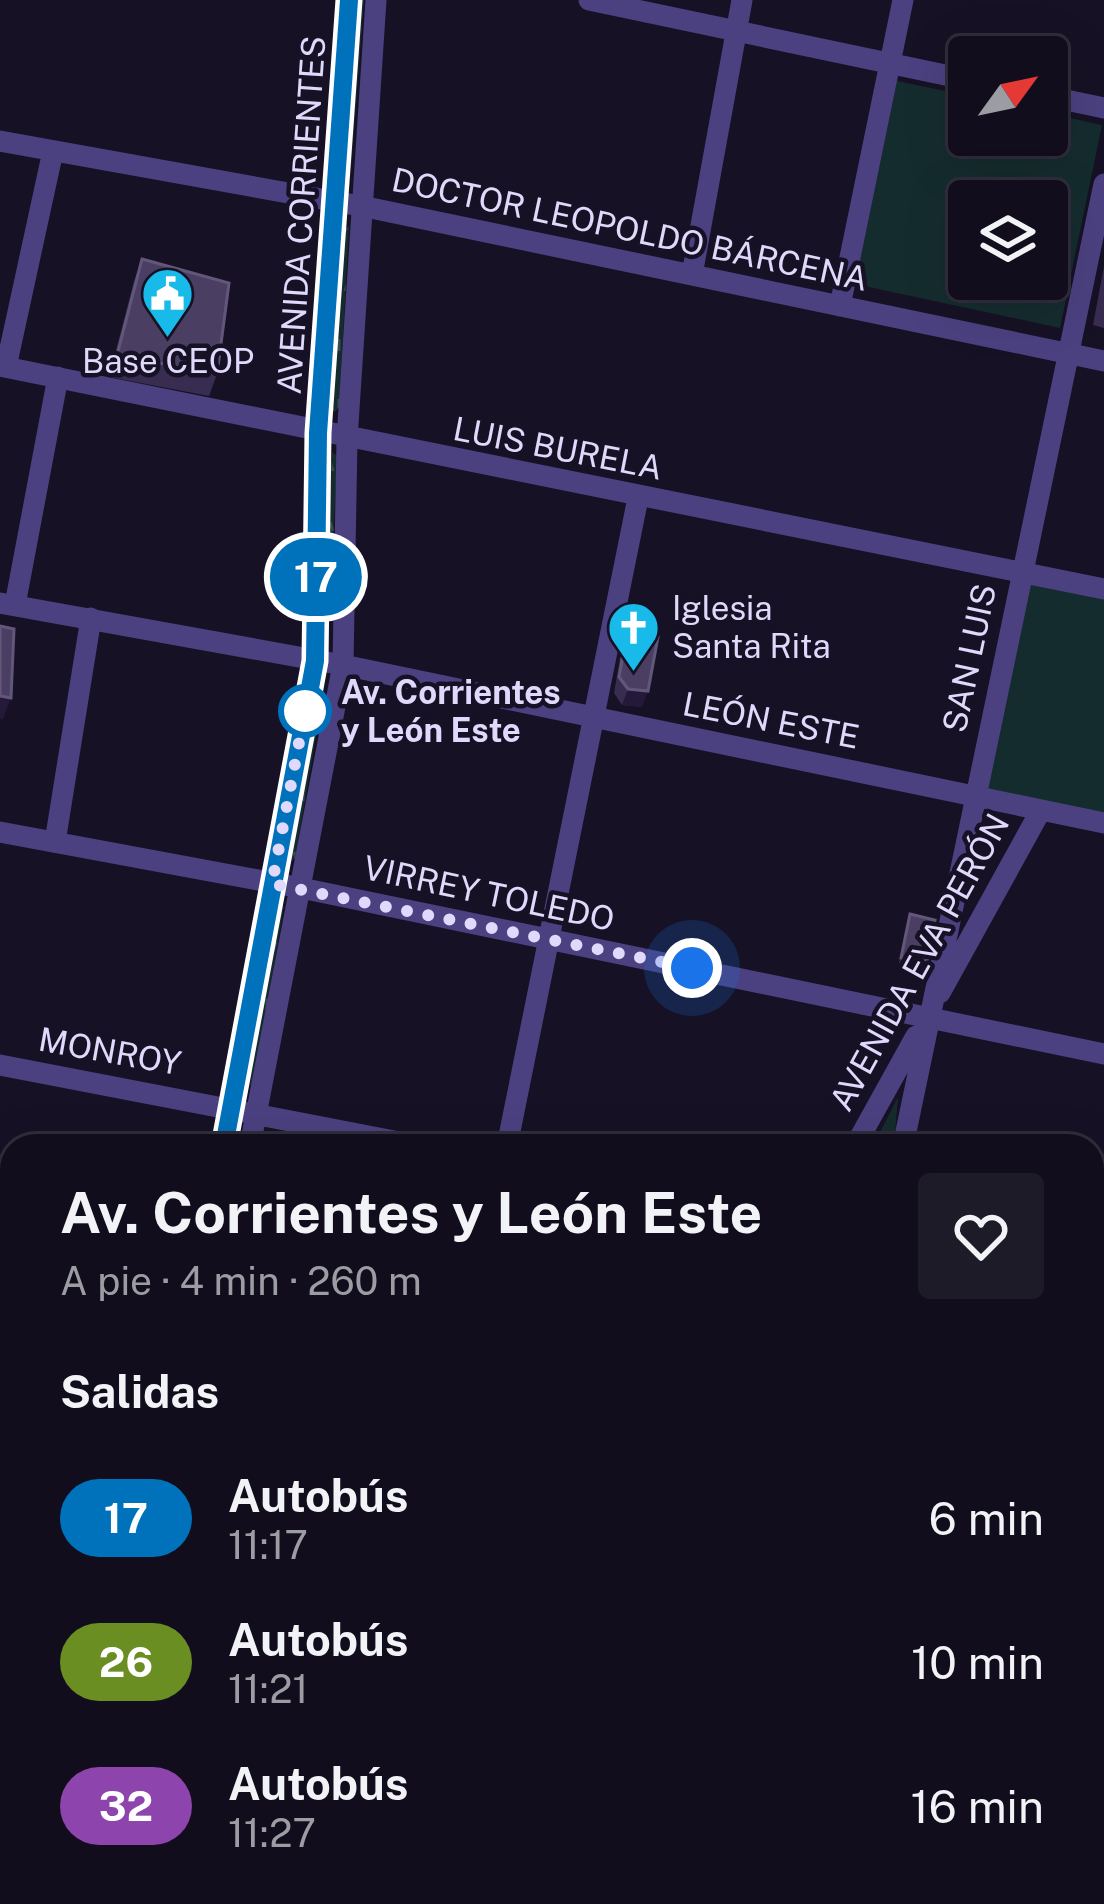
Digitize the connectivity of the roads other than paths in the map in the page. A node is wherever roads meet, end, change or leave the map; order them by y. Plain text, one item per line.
1 (349, 0) edge
2 (376, 0) edge
3 (590, 0) edge
4 (742, 0) edge
5 (903, 0) edge
6 (736, 31) junction
7 (890, 63) junction
8 (948, 75) edge
9 (1068, 100) edge
10 (1104, 108) edge
11 (0, 141) edge
12 (53, 151) junction
13 (1104, 184) edge
14 (338, 204) junction
15 (366, 207) junction
16 (692, 275) junction
17 (840, 306) junction
18 (1068, 353) junction
19 (1104, 361) edge
20 (3, 366) edge
21 (58, 377) junction
22 (318, 433) junction
23 (347, 439) junction
24 (638, 498) junction
25 (1021, 573) junction
26 (1104, 589) edge
27 (7, 604) edge
28 (91, 619) junction
29 (315, 661) junction
30 (343, 665) junction
31 (595, 719) junction
32 (974, 796) junction
33 (1041, 810) junction
34 (1104, 823) edge
35 (0, 832) edge
36 (55, 842) junction
37 (272, 884) junction
38 (301, 888) junction
39 (552, 939) junction
40 (927, 1016) junction
41 (1104, 1054) edge
42 (0, 1065) edge
43 (232, 1107) junction
44 (256, 1112) junction
45 (226, 1134) edge
46 (252, 1134) edge
47 (362, 1134) edge
48 (510, 1134) edge
49 (862, 1134) edge
50 (905, 1134) edge

1 - 14 street, AVENIDA CORRIENTES
2 - 15 street, AVENIDA CORRIENTES
3 - 6 street
4 - 6 street
5 - 7 street
6 - 7 street
6 - 16 street
7 - 8 street
7 - 17 street
9 - 10 street
11 - 12 street, DOCTOR LEOPOLDO BÁRCENA
12 - 14 street, DOCTOR LEOPOLDO BÁRCENA
12 - 20 street
13 - 18 street, SAN LUIS
14 - 15 street, DOCTOR LEOPOLDO BÁRCENA
14 - 22 street, AVENIDA CORRIENTES
15 - 16 street, DOCTOR LEOPOLDO BÁRCENA
15 - 23 street, AVENIDA CORRIENTES
16 - 17 street, DOCTOR LEOPOLDO BÁRCENA
17 - 18 street, DOCTOR LEOPOLDO BÁRCENA
18 - 19 street, DOCTOR LEOPOLDO BÁRCENA
18 - 25 street, SAN LUIS
20 - 21 street, LUIS BURELA
21 - 22 street, LUIS BURELA
21 - 27 street
22 - 23 street, LUIS BURELA
22 - 29 street, AVENIDA CORRIENTES
23 - 24 street, LUIS BURELA
23 - 30 street, AVENIDA CORRIENTES
24 - 25 street, LUIS BURELA
24 - 31 street
25 - 26 street, LUIS BURELA
25 - 32 street, SAN LUIS
27 - 28 street, LEÓN ESTE
28 - 29 street, LEÓN ESTE
28 - 36 street
29 - 30 street, LEÓN ESTE
29 - 37 street, AVENIDA CORRIENTES
30 - 31 street, LEÓN ESTE
30 - 38 street, AVENIDA CORRIENTES
31 - 32 street, LEÓN ESTE
31 - 39 street
32 - 33 street, LEÓN ESTE
32 - 40 street, SAN LUIS
33 - 34 street, LEÓN ESTE
33 - 40 street, AVENIDA EVA PERÓN
35 - 36 street, VIRREY TOLEDO
36 - 37 street, VIRREY TOLEDO
37 - 38 street, VIRREY TOLEDO
37 - 43 street, AVENIDA CORRIENTES
38 - 39 street, VIRREY TOLEDO
38 - 44 street, AVENIDA CORRIENTES
39 - 40 street, VIRREY TOLEDO
39 - 48 street
40 - 41 street, VIRREY TOLEDO
40 - 49 street, AVENIDA EVA PERÓN
40 - 50 street, SAN LUIS
42 - 43 street, MONROY
43 - 44 street, MONROY
43 - 45 street, AVENIDA CORRIENTES
44 - 46 street, AVENIDA CORRIENTES
44 - 47 street, MONROY

